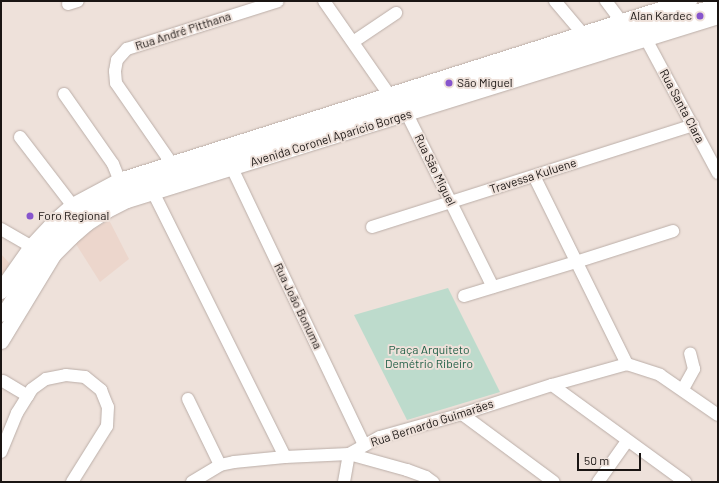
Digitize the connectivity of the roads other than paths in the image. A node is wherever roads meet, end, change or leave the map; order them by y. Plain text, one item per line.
1 (278, 1) edge
2 (324, 1) edge
3 (555, 1) edge
4 (606, 1) edge
5 (689, 1) edge
6 (718, 4) edge
7 (396, 13) dead end
8 (718, 16) edge
9 (622, 22) junction
10 (583, 34) junction
11 (646, 39) junction
12 (353, 42) junction
13 (64, 94) dead end
14 (398, 105) junction
15 (693, 125) junction
16 (20, 137) dead end
17 (172, 164) junction
18 (232, 168) junction
19 (718, 173) edge
20 (534, 176) junction
21 (120, 181) junction
22 (154, 192) junction
23 (451, 203) junction
24 (73, 206) junction
25 (372, 227) dead end
26 (1, 229) edge
27 (673, 231) dead end
28 (32, 246) junction
29 (576, 262) junction
30 (493, 287) junction
31 (1, 291) edge
32 (464, 296) dead end
33 (1, 316) edge
34 (1, 341) edge
35 (690, 353) dead end
36 (627, 364) junction
37 (3, 381) dead end
38 (552, 385) junction
39 (683, 389) junction
40 (28, 396) junction
41 (188, 399) dead end
42 (462, 414) junction
43 (718, 416) edge
44 (627, 441) junction
45 (364, 445) junction
46 (1, 452) edge
47 (349, 454) junction
48 (285, 456) junction
49 (220, 465) junction
50 (72, 482) edge
51 (192, 482) edge
52 (344, 482) edge
53 (433, 482) edge
54 (554, 482) edge
55 (598, 482) edge
56 (684, 482) edge

1 - 17 street, Rua André Pitthana
2 - 12 street, Rua São Miguel
3 - 10 street
4 - 9 street
5 - 9 main road, Avenida Coronel Aparício Borges
6 - 14 street
7 - 12 street
8 - 11 main road, Avenida Coronel Aparício Borges
9 - 10 main road, Avenida Coronel Aparício Borges
10 - 14 main road, Avenida Coronel Aparício Borges
11 - 14 main road, Avenida Coronel Aparício Borges
11 - 15 street, Rua Santa Clara
12 - 14 street, Rua São Miguel
13 - 21 street
14 - 17 main road, Avenida Coronel Aparício Borges
14 - 18 main road, Avenida Coronel Aparício Borges
14 - 23 street, Rua São Miguel
14 - 33 street
15 - 19 street, Rua Santa Clara
15 - 20 street, Travessa Kuluene
16 - 24 street
17 - 21 main road, Avenida Coronel Aparício Borges
18 - 22 main road, Avenida Coronel Aparício Borges
18 - 45 street, Rua João Bonuma
20 - 23 street, Travessa Kuluene
20 - 29 street
21 - 24 main road, Avenida Coronel Aparício Borges
22 - 34 main road, Avenida Coronel Aparício Borges
22 - 48 street
23 - 25 street, Travessa Kuluene
23 - 30 street, Rua São Miguel
24 - 28 main road, Avenida Coronel Aparício Borges
26 - 28 street
27 - 29 street
28 - 31 main road, Avenida Coronel Aparício Borges
29 - 30 street
29 - 36 street
30 - 32 street
35 - 39 street
36 - 38 street, Rua Bernardo Guimarães
36 - 39 street
37 - 40 street
38 - 42 street, Rua Bernardo Guimarães
38 - 44 street
39 - 43 street
40 - 46 street
40 - 50 street
41 - 49 street
42 - 45 street, Rua Bernardo Guimarães
42 - 54 street
44 - 55 street
44 - 56 street
45 - 47 street, Rua Bernardo Guimarães
47 - 48 street, Rua Bernardo Guimarães
47 - 52 street
47 - 53 street
48 - 49 street, Rua Bernardo Guimarães
49 - 51 street, Rua Bernardo Guimarães

